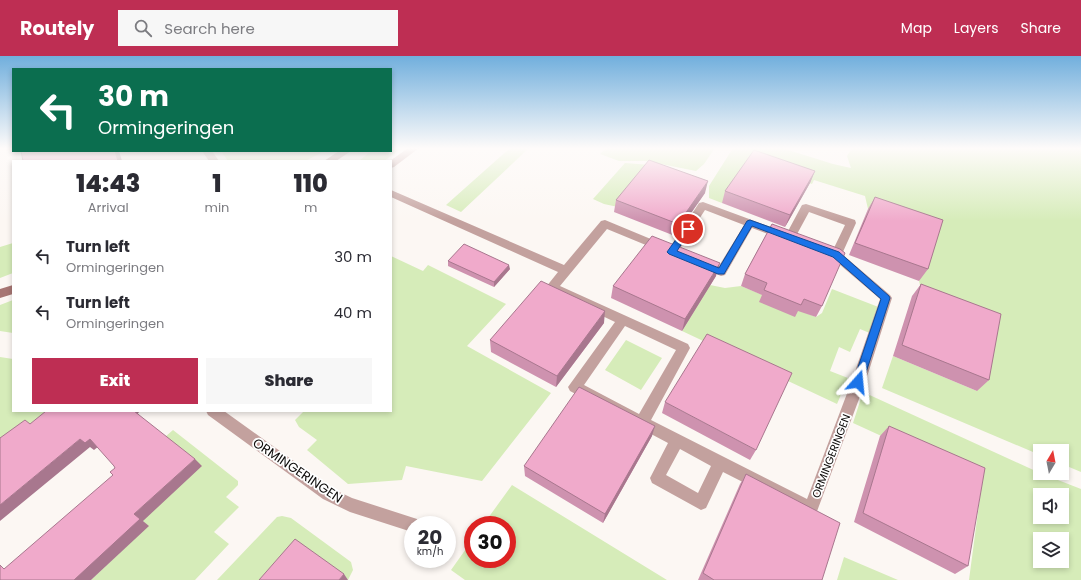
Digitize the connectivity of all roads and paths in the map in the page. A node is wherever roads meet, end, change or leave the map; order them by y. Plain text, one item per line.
1 (392, 193) edge
2 (750, 222) junction
3 (790, 237) junction
4 (672, 252) junction
5 (836, 254) junction
6 (566, 271) junction
7 (12, 289) edge
8 (0, 294) edge
9 (623, 320) junction
10 (214, 412) edge
11 (642, 422) junction
12 (677, 440) junction
13 (720, 463) junction
14 (404, 522) edge

1 - 6 street
2 - 3 street, ORMINGERINGEN
2 - 4 street, ORMINGERINGEN
2 - 4 street
3 - 5 street, ORMINGERINGEN
3 - 5 street
4 - 6 street
5 - 13 street, ORMINGERINGEN
6 - 9 street
7 - 8 street
9 - 11 street
9 - 11 street, ORMINGERINGEN
10 - 14 street, ORMINGERINGEN
11 - 12 street, ORMINGERINGEN
12 - 13 street, ORMINGERINGEN
12 - 13 street

